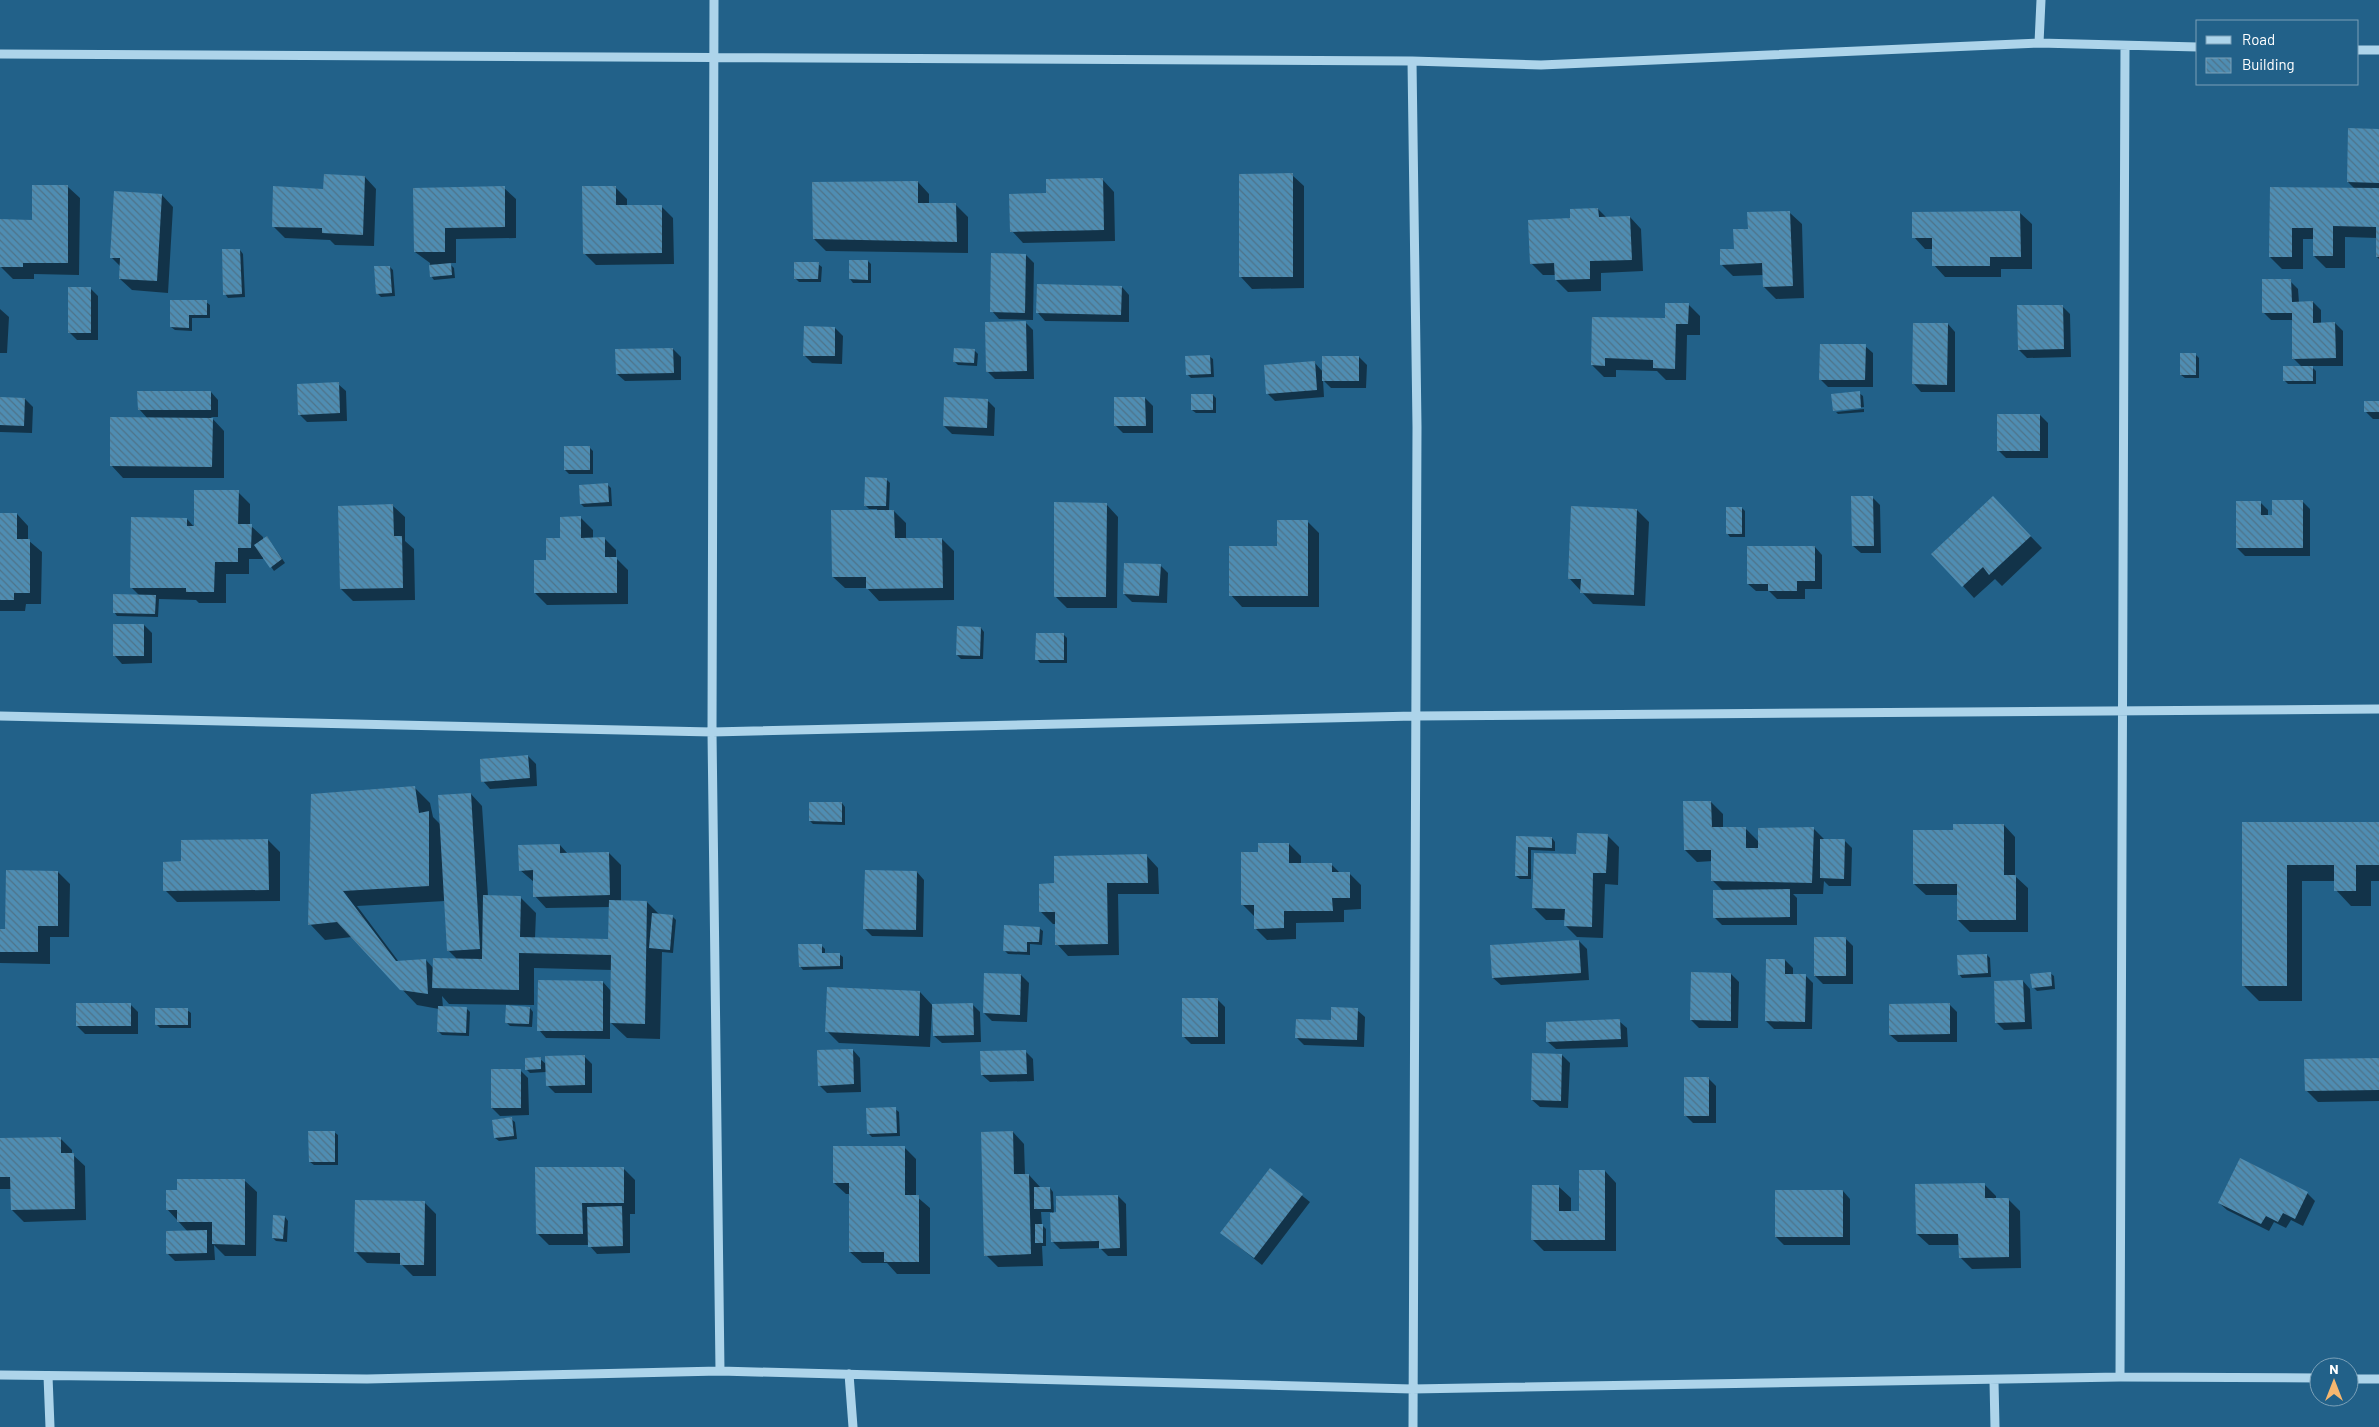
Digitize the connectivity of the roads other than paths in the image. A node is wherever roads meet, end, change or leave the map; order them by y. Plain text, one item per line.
1 (714, 0) edge
2 (2041, 0) edge
3 (2040, 43) junction
4 (2125, 46) junction
5 (2196, 47) edge
6 (2359, 50) edge
7 (2379, 50) edge
8 (0, 54) edge
9 (713, 57) junction
10 (1412, 61) junction
11 (2379, 708) edge
12 (2122, 710) junction
13 (0, 716) edge
14 (1415, 716) junction
15 (712, 732) junction
16 (720, 1371) junction
17 (849, 1374) junction
18 (0, 1375) edge
19 (48, 1376) junction
20 (2120, 1377) junction
21 (2309, 1378) edge
22 (2359, 1379) edge
23 (2379, 1379) edge
24 (1994, 1381) junction
25 (1412, 1389) junction
26 (50, 1427) edge
27 (853, 1427) edge
28 (1413, 1427) edge
29 (1995, 1427) edge

1 - 9 street
2 - 3 street
3 - 4 street
3 - 10 street
4 - 5 street
4 - 12 street
6 - 7 street
8 - 9 street
9 - 10 street
9 - 15 street
10 - 14 street
11 - 12 street
12 - 14 street
12 - 20 street
13 - 15 street
14 - 15 street
14 - 25 street
15 - 16 street
16 - 17 street
16 - 19 street
17 - 25 street
17 - 27 street
18 - 19 street
19 - 26 street
20 - 21 street
20 - 24 street
22 - 23 street
24 - 25 street
24 - 29 street
25 - 28 street

